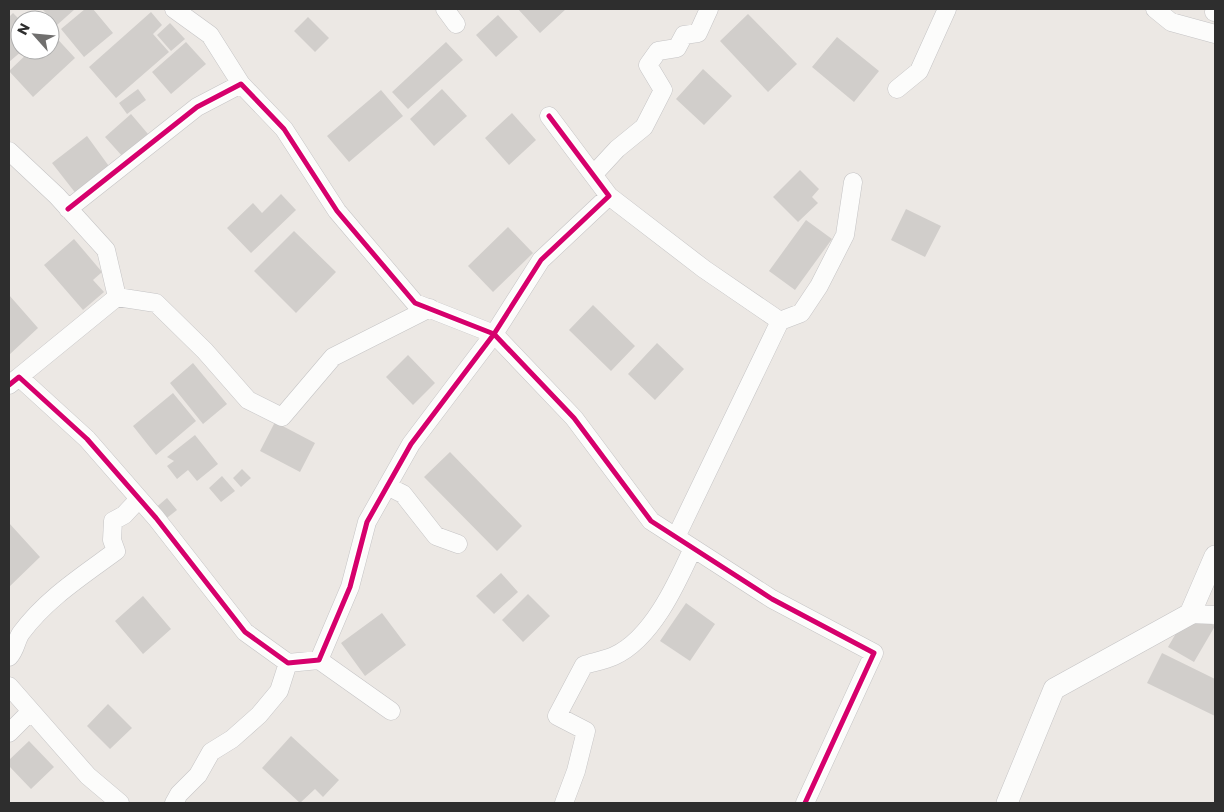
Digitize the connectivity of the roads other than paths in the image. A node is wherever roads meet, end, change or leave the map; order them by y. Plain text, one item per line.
1 (174, 9) edge
2 (445, 9) edge
3 (709, 9) edge
4 (947, 9) edge
5 (1155, 9) edge
6 (456, 24) dead end
7 (1215, 34) edge
8 (241, 84) junction
9 (897, 89) dead end
10 (549, 116) dead end
11 (9, 152) edge
12 (593, 175) junction
13 (853, 182) dead end
14 (609, 196) junction
15 (68, 208) junction
16 (117, 297) junction
17 (430, 308) junction
18 (780, 322) junction
19 (494, 334) junction
20 (14, 381) edge
21 (387, 486) junction
22 (139, 499) junction
23 (676, 537) junction
24 (458, 544) dead end
25 (693, 548) junction
26 (1215, 556) edge
27 (1190, 614) junction
28 (1215, 616) edge
29 (9, 657) edge
30 (319, 660) junction
31 (288, 663) junction
32 (9, 686) edge
33 (31, 711) junction
34 (391, 711) dead end
35 (9, 733) edge
36 (120, 803) edge
37 (174, 803) edge
38 (564, 803) edge
39 (805, 803) edge
40 (1007, 803) edge

1 - 8 street
2 - 6 street
3 - 12 street
4 - 9 street
5 - 7 street
8 - 15 street
8 - 17 street
10 - 12 street
11 - 15 street
12 - 14 street
13 - 18 street
14 - 18 street
14 - 19 street
15 - 16 street
16 - 17 street
16 - 20 street
17 - 19 street
18 - 23 street
19 - 21 street
19 - 23 street
20 - 22 street
21 - 24 street
21 - 30 street
22 - 29 street
22 - 31 street
23 - 25 street
25 - 38 street
25 - 39 street
26 - 27 street
27 - 28 street
27 - 40 street
30 - 31 street
30 - 34 street
31 - 37 street
32 - 33 street
33 - 35 street
33 - 36 street

